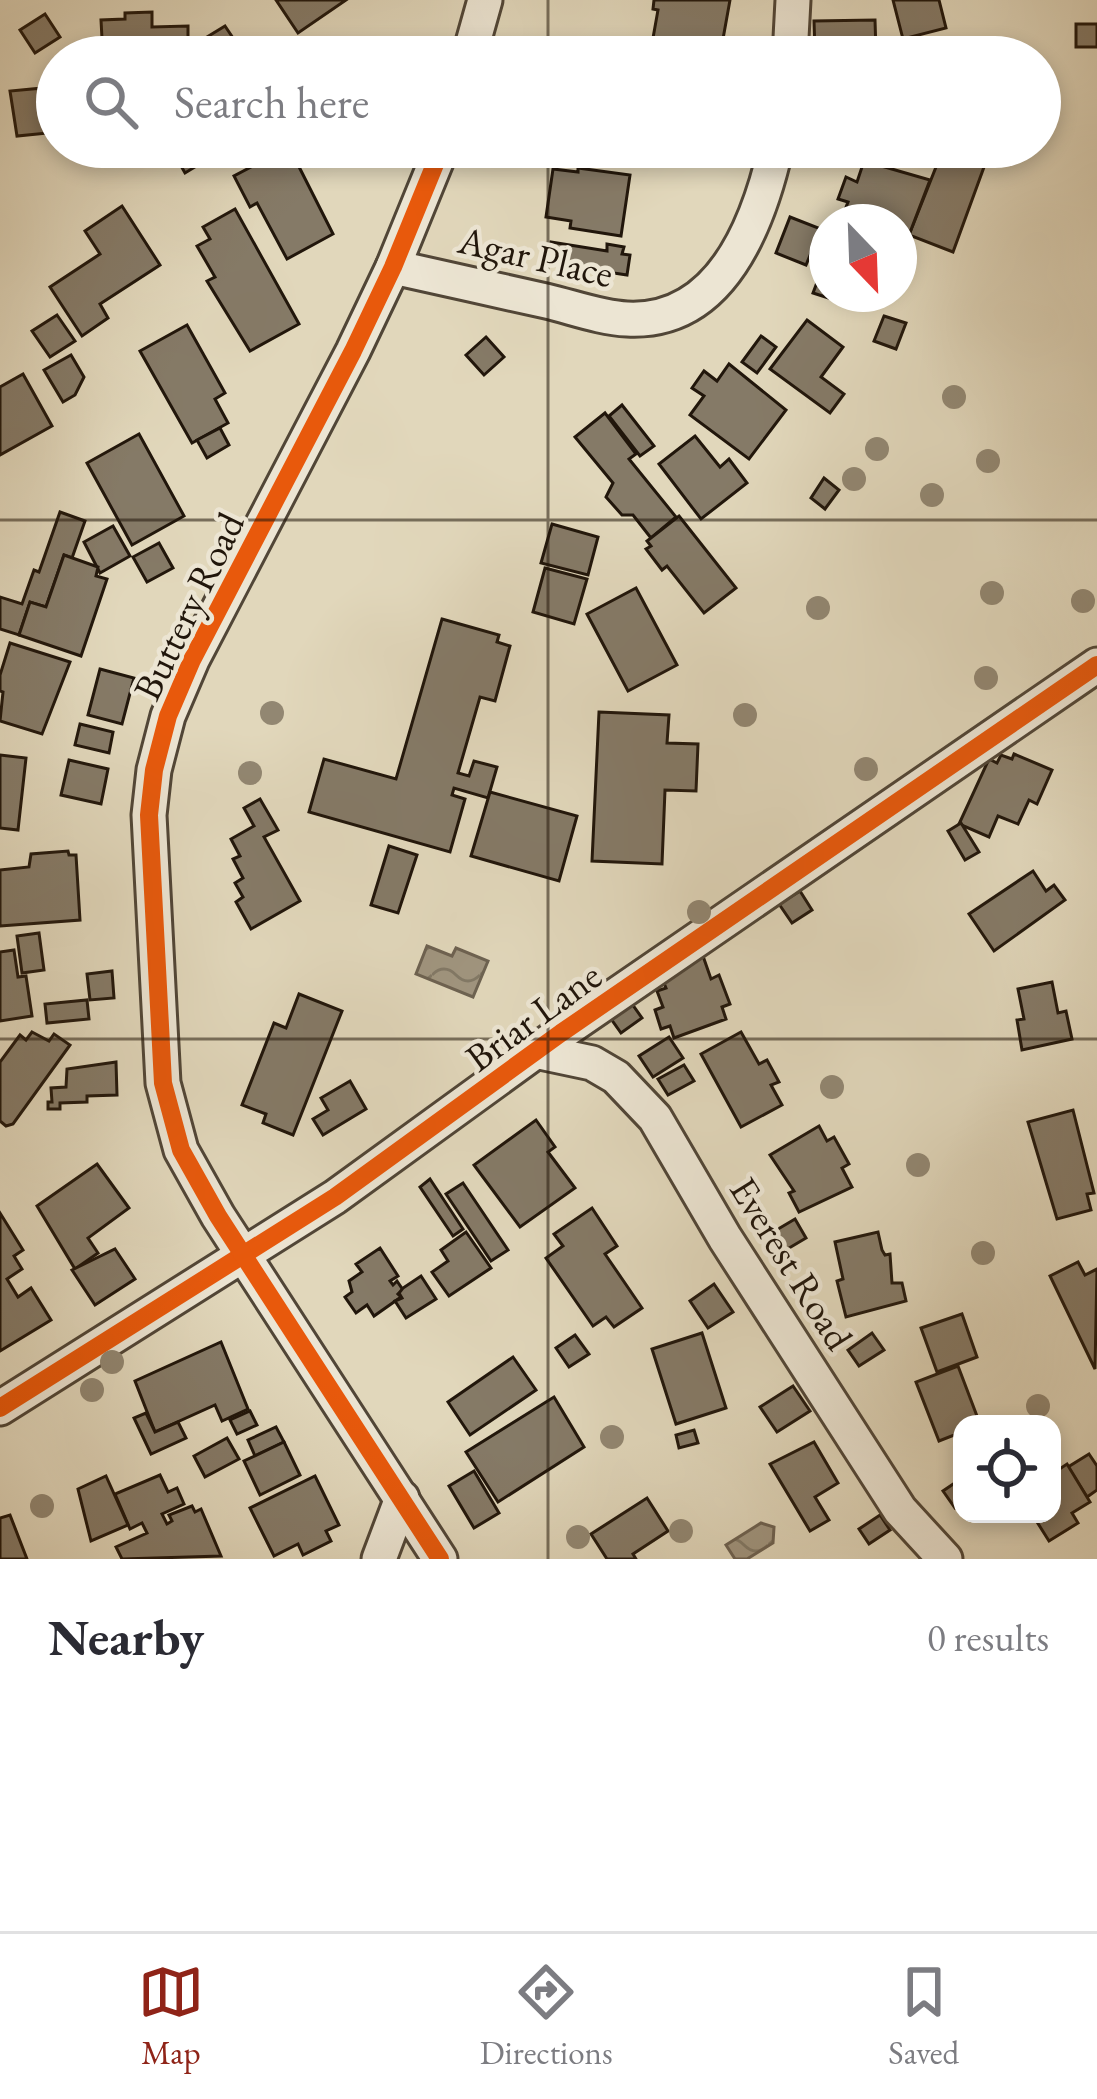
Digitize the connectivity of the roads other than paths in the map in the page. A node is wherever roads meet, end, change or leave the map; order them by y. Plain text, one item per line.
1 (485, 0) edge
2 (793, 0) edge
3 (475, 36) edge
4 (791, 36) edge
5 (433, 168) edge
6 (769, 168) edge
7 (393, 266) junction
8 (1097, 665) edge
9 (540, 1052) junction
10 (244, 1254) junction
11 (0, 1408) edge
12 (402, 1498) junction
13 (379, 1559) edge
14 (440, 1559) edge
15 (945, 1559) edge

1 - 3 street
2 - 4 street
5 - 7 street, Buttery Road
6 - 7 street, Agar Place
7 - 10 street, Buttery Road
8 - 9 street, Briar Lane
9 - 10 street, Briar Lane
9 - 15 street, Everest Road
10 - 11 street, Briar Lane
10 - 12 street, Buttery Road
12 - 13 street
12 - 14 street, Buttery Road

